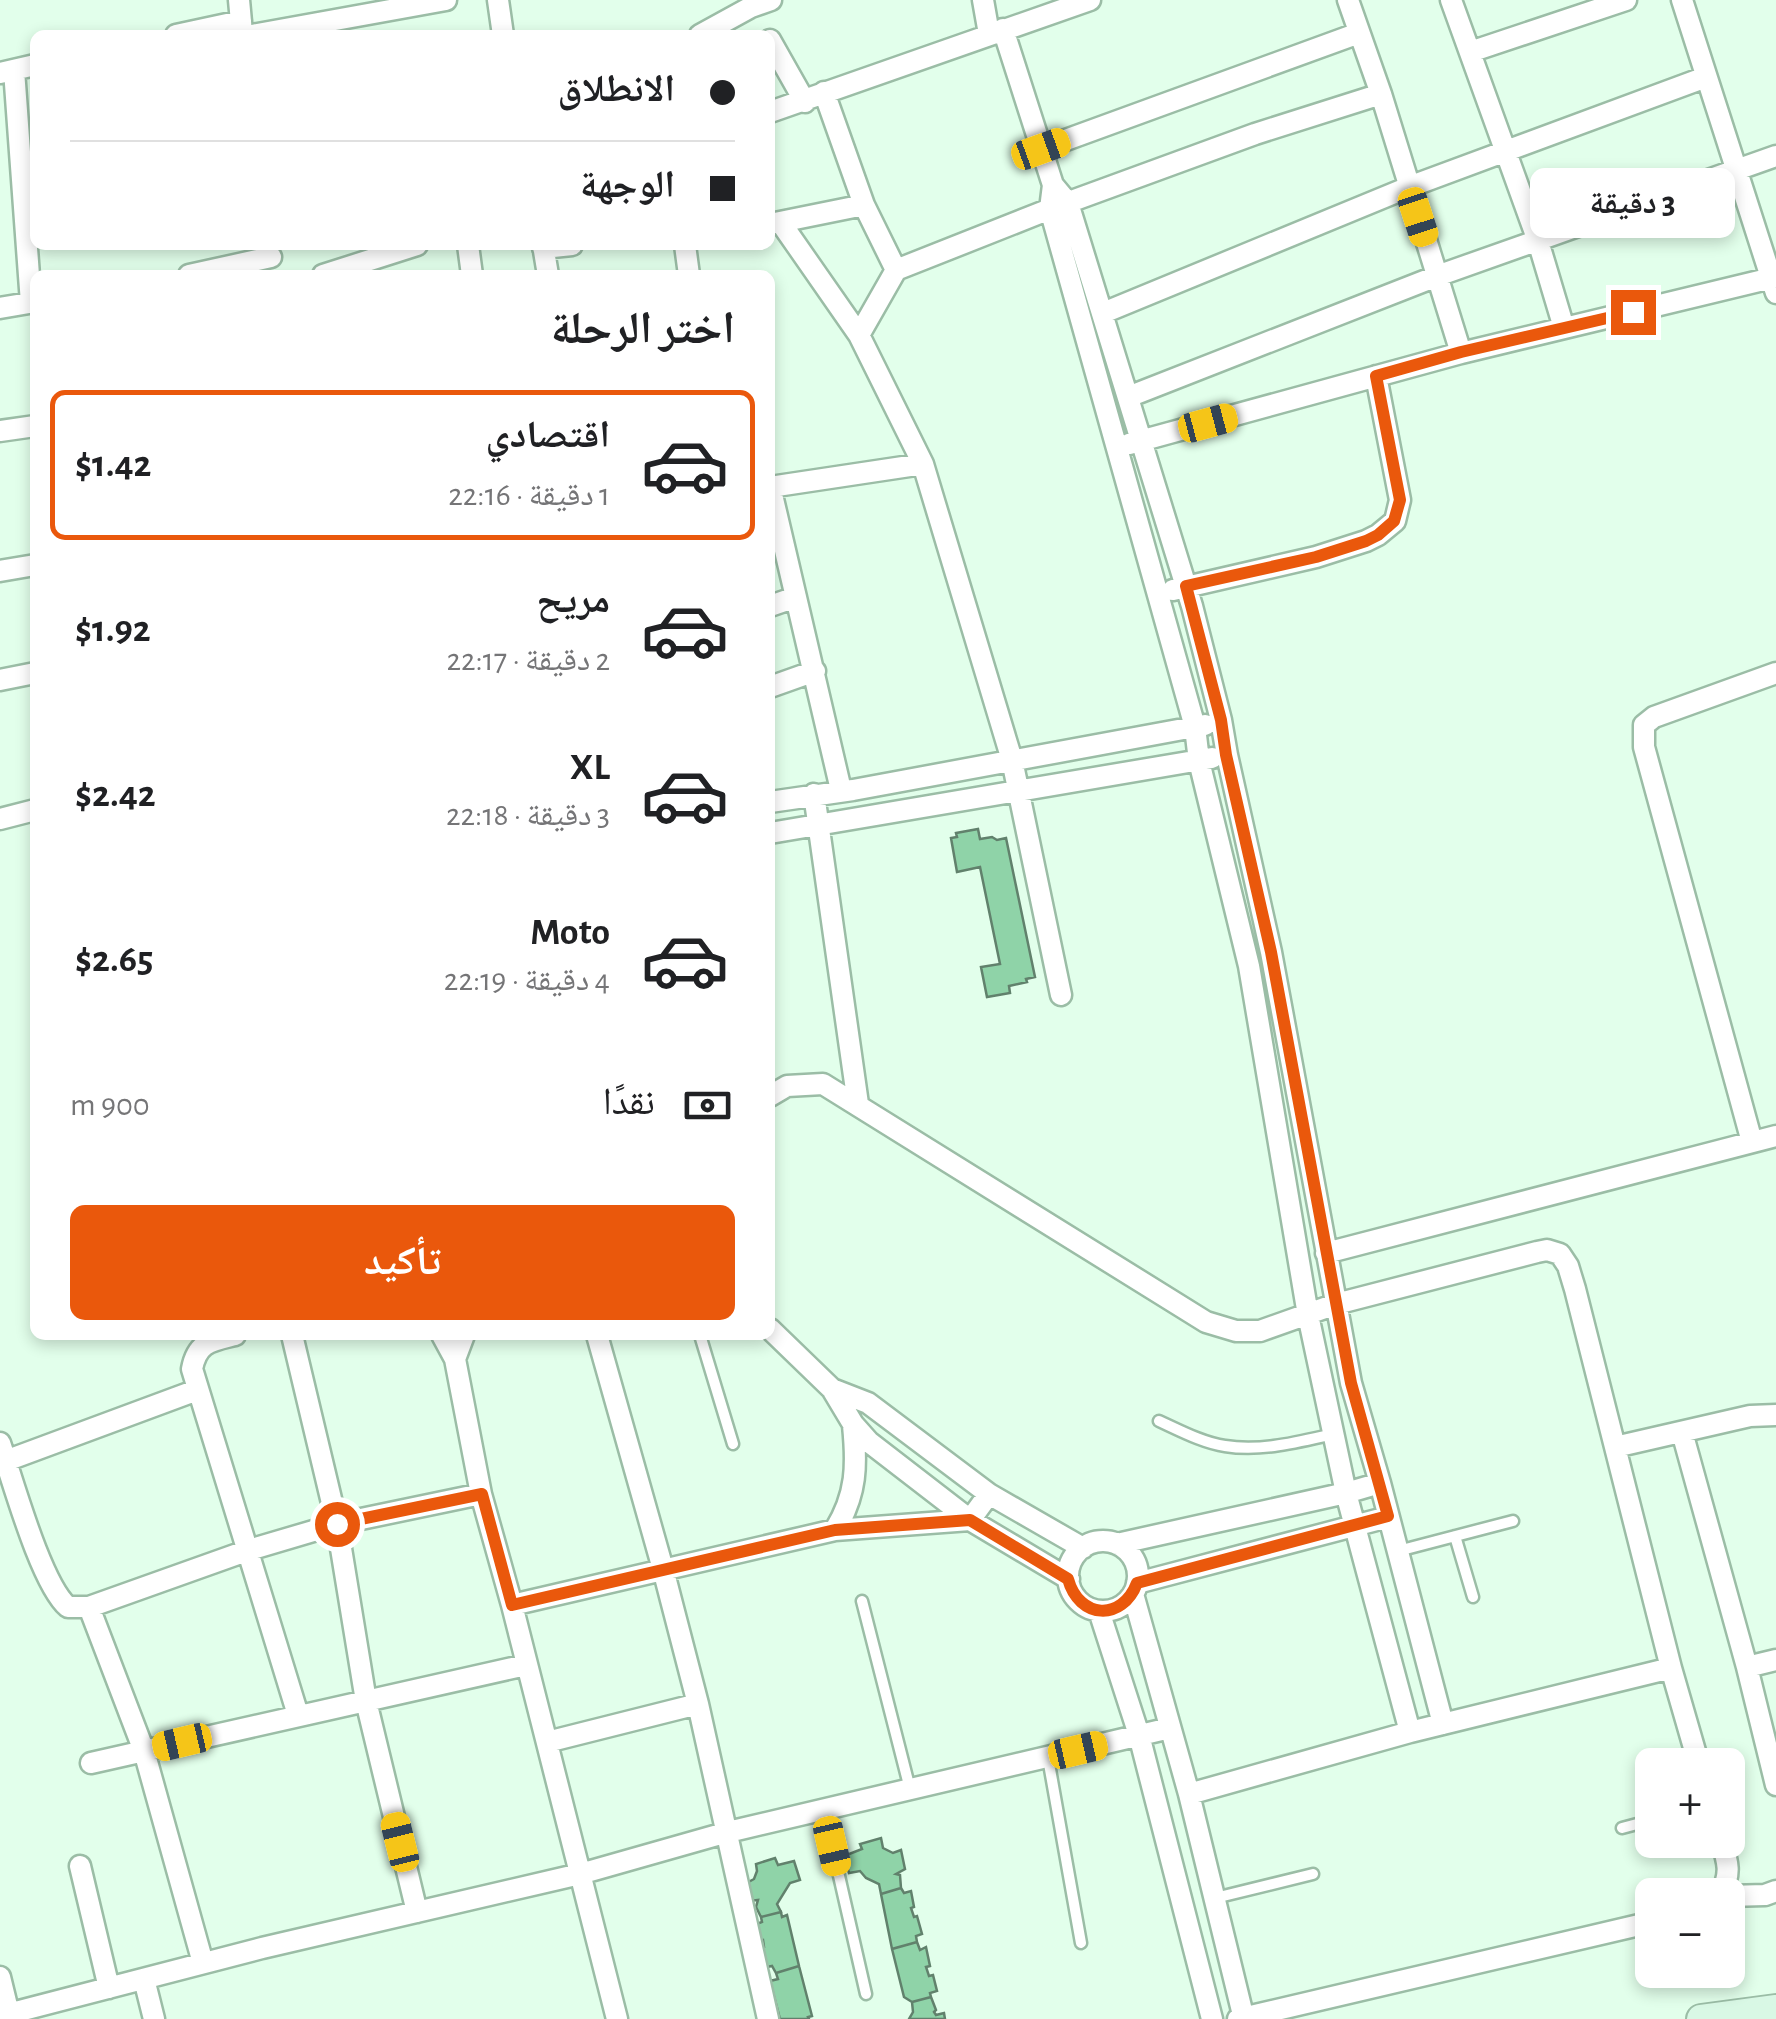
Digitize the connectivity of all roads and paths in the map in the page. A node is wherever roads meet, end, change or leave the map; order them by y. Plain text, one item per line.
1 (446, 0) edge
2 (498, 0) edge
3 (983, 0) edge
4 (1090, 0) edge
5 (1348, 0) edge
6 (1451, 0) edge
7 (1626, 0) edge
8 (1682, 0) edge
9 (757, 2) edge
10 (244, 23) edge
11 (204, 30) edge
12 (503, 30) edge
13 (709, 30) edge
14 (766, 30) edge
15 (996, 32) junction
16 (1360, 33) junction
17 (775, 50) edge
18 (1470, 52) junction
19 (16, 69) edge
20 (1706, 77) junction
21 (824, 92) junction
22 (1381, 94) junction
23 (804, 102) junction
24 (775, 111) edge
25 (1041, 149) junction
26 (1506, 150) junction
27 (1776, 156) edge
28 (1736, 172) junction
29 (1408, 187) junction
30 (864, 205) junction
31 (1059, 206) junction
32 (775, 224) edge
33 (1538, 240) junction
34 (401, 250) edge
35 (273, 259) edge
36 (31, 270) edge
37 (215, 270) edge
38 (339, 270) edge
39 (896, 270) junction
40 (1437, 276) junction
41 (1774, 283) edge
42 (30, 303) edge
43 (0, 308) edge
44 (1103, 313) junction
45 (1564, 328) junction
46 (859, 335) junction
47 (1461, 352) junction
48 (1376, 376) junction
49 (1128, 397) junction
50 (30, 427) edge
51 (0, 431) edge
52 (1141, 441) junction
53 (1117, 447) junction
54 (923, 464) junction
55 (775, 485) edge
56 (775, 507) edge
57 (30, 566) edge
58 (0, 571) edge
59 (1186, 586) junction
60 (1158, 595) junction
61 (796, 597) junction
62 (775, 604) edge
63 (815, 671) junction
64 (1776, 673) edge
65 (30, 674) edge
66 (0, 680) edge
67 (775, 686) edge
68 (1221, 720) junction
69 (1195, 728) junction
70 (1226, 755) junction
71 (1012, 760) junction
72 (1199, 761) junction
73 (842, 790) junction
74 (1019, 792) junction
75 (814, 794) junction
76 (775, 801) edge
77 (30, 811) edge
78 (0, 818) edge
79 (818, 826) junction
80 (775, 832) edge
81 (1061, 996) dead end
82 (775, 1093) edge
83 (858, 1104) junction
84 (1776, 1136) edge
85 (1752, 1142) junction
86 (1326, 1253) junction
87 (1336, 1304) junction
88 (1308, 1314) junction
89 (775, 1334) edge
90 (220, 1340) edge
91 (293, 1340) edge
92 (445, 1340) edge
93 (462, 1340) edge
94 (598, 1340) edge
95 (702, 1340) edge
96 (455, 1360) junction
97 (832, 1389) junction
98 (196, 1390) junction
99 (868, 1403) junction
100 (1776, 1416) edge
101 (1158, 1421) dead end
102 (853, 1424) junction
103 (1682, 1432) junction
104 (1334, 1434) junction
105 (733, 1444) dead end
106 (1615, 1447) junction
107 (2, 1456) edge
108 (1380, 1484) junction
109 (1346, 1493) junction
110 (482, 1494) junction
111 (989, 1494) junction
112 (1388, 1516) junction
113 (970, 1520) junction
114 (1513, 1521) dead end
115 (337, 1524) junction
116 (1355, 1526) junction
117 (835, 1530) junction
118 (1455, 1536) junction
119 (1117, 1544) junction
120 (1083, 1548) junction
121 (248, 1550) junction
122 (1397, 1551) junction
123 (663, 1569) junction
124 (1068, 1579) junction
125 (1135, 1589) junction
126 (1473, 1597) dead end
127 (862, 1601) dead end
128 (512, 1605) junction
129 (89, 1607) junction
130 (1099, 1611) junction
131 (1776, 1660) edge
132 (526, 1665) junction
133 (1748, 1667) junction
134 (1671, 1668) junction
135 (366, 1701) junction
136 (698, 1704) junction
137 (298, 1715) junction
138 (1443, 1724) junction
139 (1170, 1728) junction
140 (1410, 1732) junction
141 (1140, 1735) junction
142 (548, 1742) junction
143 (1694, 1748) edge
144 (144, 1751) junction
145 (1047, 1757) junction
146 (92, 1763) dead end
147 (1776, 1784) edge
148 (910, 1789) junction
149 (1189, 1794) junction
150 (824, 1810) junction
151 (1635, 1825) edge
152 (1622, 1828) dead end
153 (728, 1832) junction
154 (80, 1866) dead end
155 (580, 1874) junction
156 (1314, 1874) dead end
157 (1776, 1892) edge
158 (1745, 1896) edge
159 (1214, 1898) junction
160 (417, 1912) junction
161 (1635, 1926) edge
162 (1081, 1943) dead end
163 (203, 1963) junction
164 (0, 1978) edge
165 (144, 1978) junction
166 (109, 1988) junction
167 (866, 1994) dead end
168 (1776, 2009) edge
169 (5, 2015) edge
170 (154, 2019) edge
171 (617, 2019) edge
172 (768, 2019) edge
173 (1212, 2019) edge
174 (1242, 2019) edge
175 (1701, 2019) edge

1 - 10 street
2 - 12 street
3 - 15 street
4 - 15 street
5 - 16 street
6 - 18 street
7 - 18 street
8 - 20 street
9 - 13 street
9 - 14 street
10 - 11 street
15 - 21 street
15 - 25 street
16 - 22 street
16 - 25 street
17 - 23 street
18 - 26 street
19 - 36 street
20 - 26 street
20 - 28 street
21 - 23 street
21 - 30 street
22 - 29 street
22 - 31 street
23 - 24 street
25 - 31 street
26 - 29 street
26 - 33 street
27 - 28 street
28 - 33 street
28 - 41 street
29 - 40 street
29 - 44 street
30 - 32 street
30 - 39 street
31 - 39 street
31 - 44 street
31 - 53 street
32 - 46 street
33 - 40 street
33 - 45 street
34 - 38 street
35 - 37 street
39 - 46 street
40 - 47 street
40 - 49 street
41 - 45 street
42 - 43 street
44 - 49 street
45 - 47 street
46 - 54 street
47 - 48 street
48 - 52 street
48 - 59 street
49 - 52 street
50 - 51 street
52 - 53 street
52 - 59 street
53 - 60 street
54 - 55 street
54 - 71 street
56 - 61 street
57 - 58 street
59 - 60 street
59 - 68 street
60 - 69 street
61 - 62 street
61 - 63 street
63 - 67 street
63 - 73 street
64 - 85 street
65 - 66 street
68 - 69 street
68 - 70 street
69 - 71 street
69 - 72 street
70 - 72 street
70 - 86 street
71 - 73 street
71 - 74 street
72 - 74 street
72 - 88 street
73 - 75 street
74 - 79 street
74 - 81 street
75 - 76 street
75 - 79 street
77 - 78 street
79 - 80 street
79 - 83 street
82 - 83 street
83 - 88 street
84 - 85 street
85 - 86 street
86 - 87 street
87 - 88 street
87 - 106 street
87 - 108 street
88 - 104 street
89 - 97 street
90 - 98 street
91 - 115 street
92 - 96 street
93 - 96 street
94 - 123 street
95 - 105 lane
96 - 110 street
97 - 99 street
97 - 102 street
98 - 107 street
98 - 121 street
99 - 102 street
99 - 111 street
100 - 103 street
101 - 104 lane
102 - 113 street
102 - 117 street
103 - 106 street
103 - 133 street
104 - 109 street
106 - 134 street
107 - 129 street
108 - 109 street
108 - 112 street
109 - 116 street
109 - 119 street
110 - 115 street
110 - 128 street
111 - 113 street
111 - 120 street
112 - 116 street
112 - 122 street
113 - 117 street
113 - 124 street
114 - 118 lane
115 - 121 street
115 - 135 street
116 - 125 street
116 - 140 street
117 - 123 street
118 - 122 lane
118 - 126 lane
119 - 120 street
119 - 125 street
120 - 124 street
121 - 129 street
121 - 137 street
122 - 138 street
123 - 128 street
123 - 136 street
124 - 130 street
125 - 130 street
125 - 139 street
127 - 148 lane
128 - 132 street
129 - 144 street
130 - 141 street
131 - 133 street
132 - 135 street
132 - 142 street
133 - 147 street
134 - 138 street
134 - 143 street
135 - 137 street
135 - 160 street
136 - 142 street
136 - 153 street
137 - 144 street
138 - 140 street
139 - 141 street
139 - 149 street
140 - 149 street
141 - 145 street
141 - 173 street
142 - 155 street
144 - 146 street
144 - 163 street
145 - 148 street
145 - 162 lane
148 - 150 street
149 - 159 street
150 - 153 street
150 - 167 lane
151 - 152 lane
153 - 155 street
153 - 172 street
154 - 166 street
155 - 160 street
155 - 171 street
156 - 159 lane
157 - 158 street
159 - 174 street
160 - 163 street
161 - 174 street
163 - 165 street
164 - 169 street
165 - 166 street
165 - 170 street
166 - 169 street
168 - 175 street

